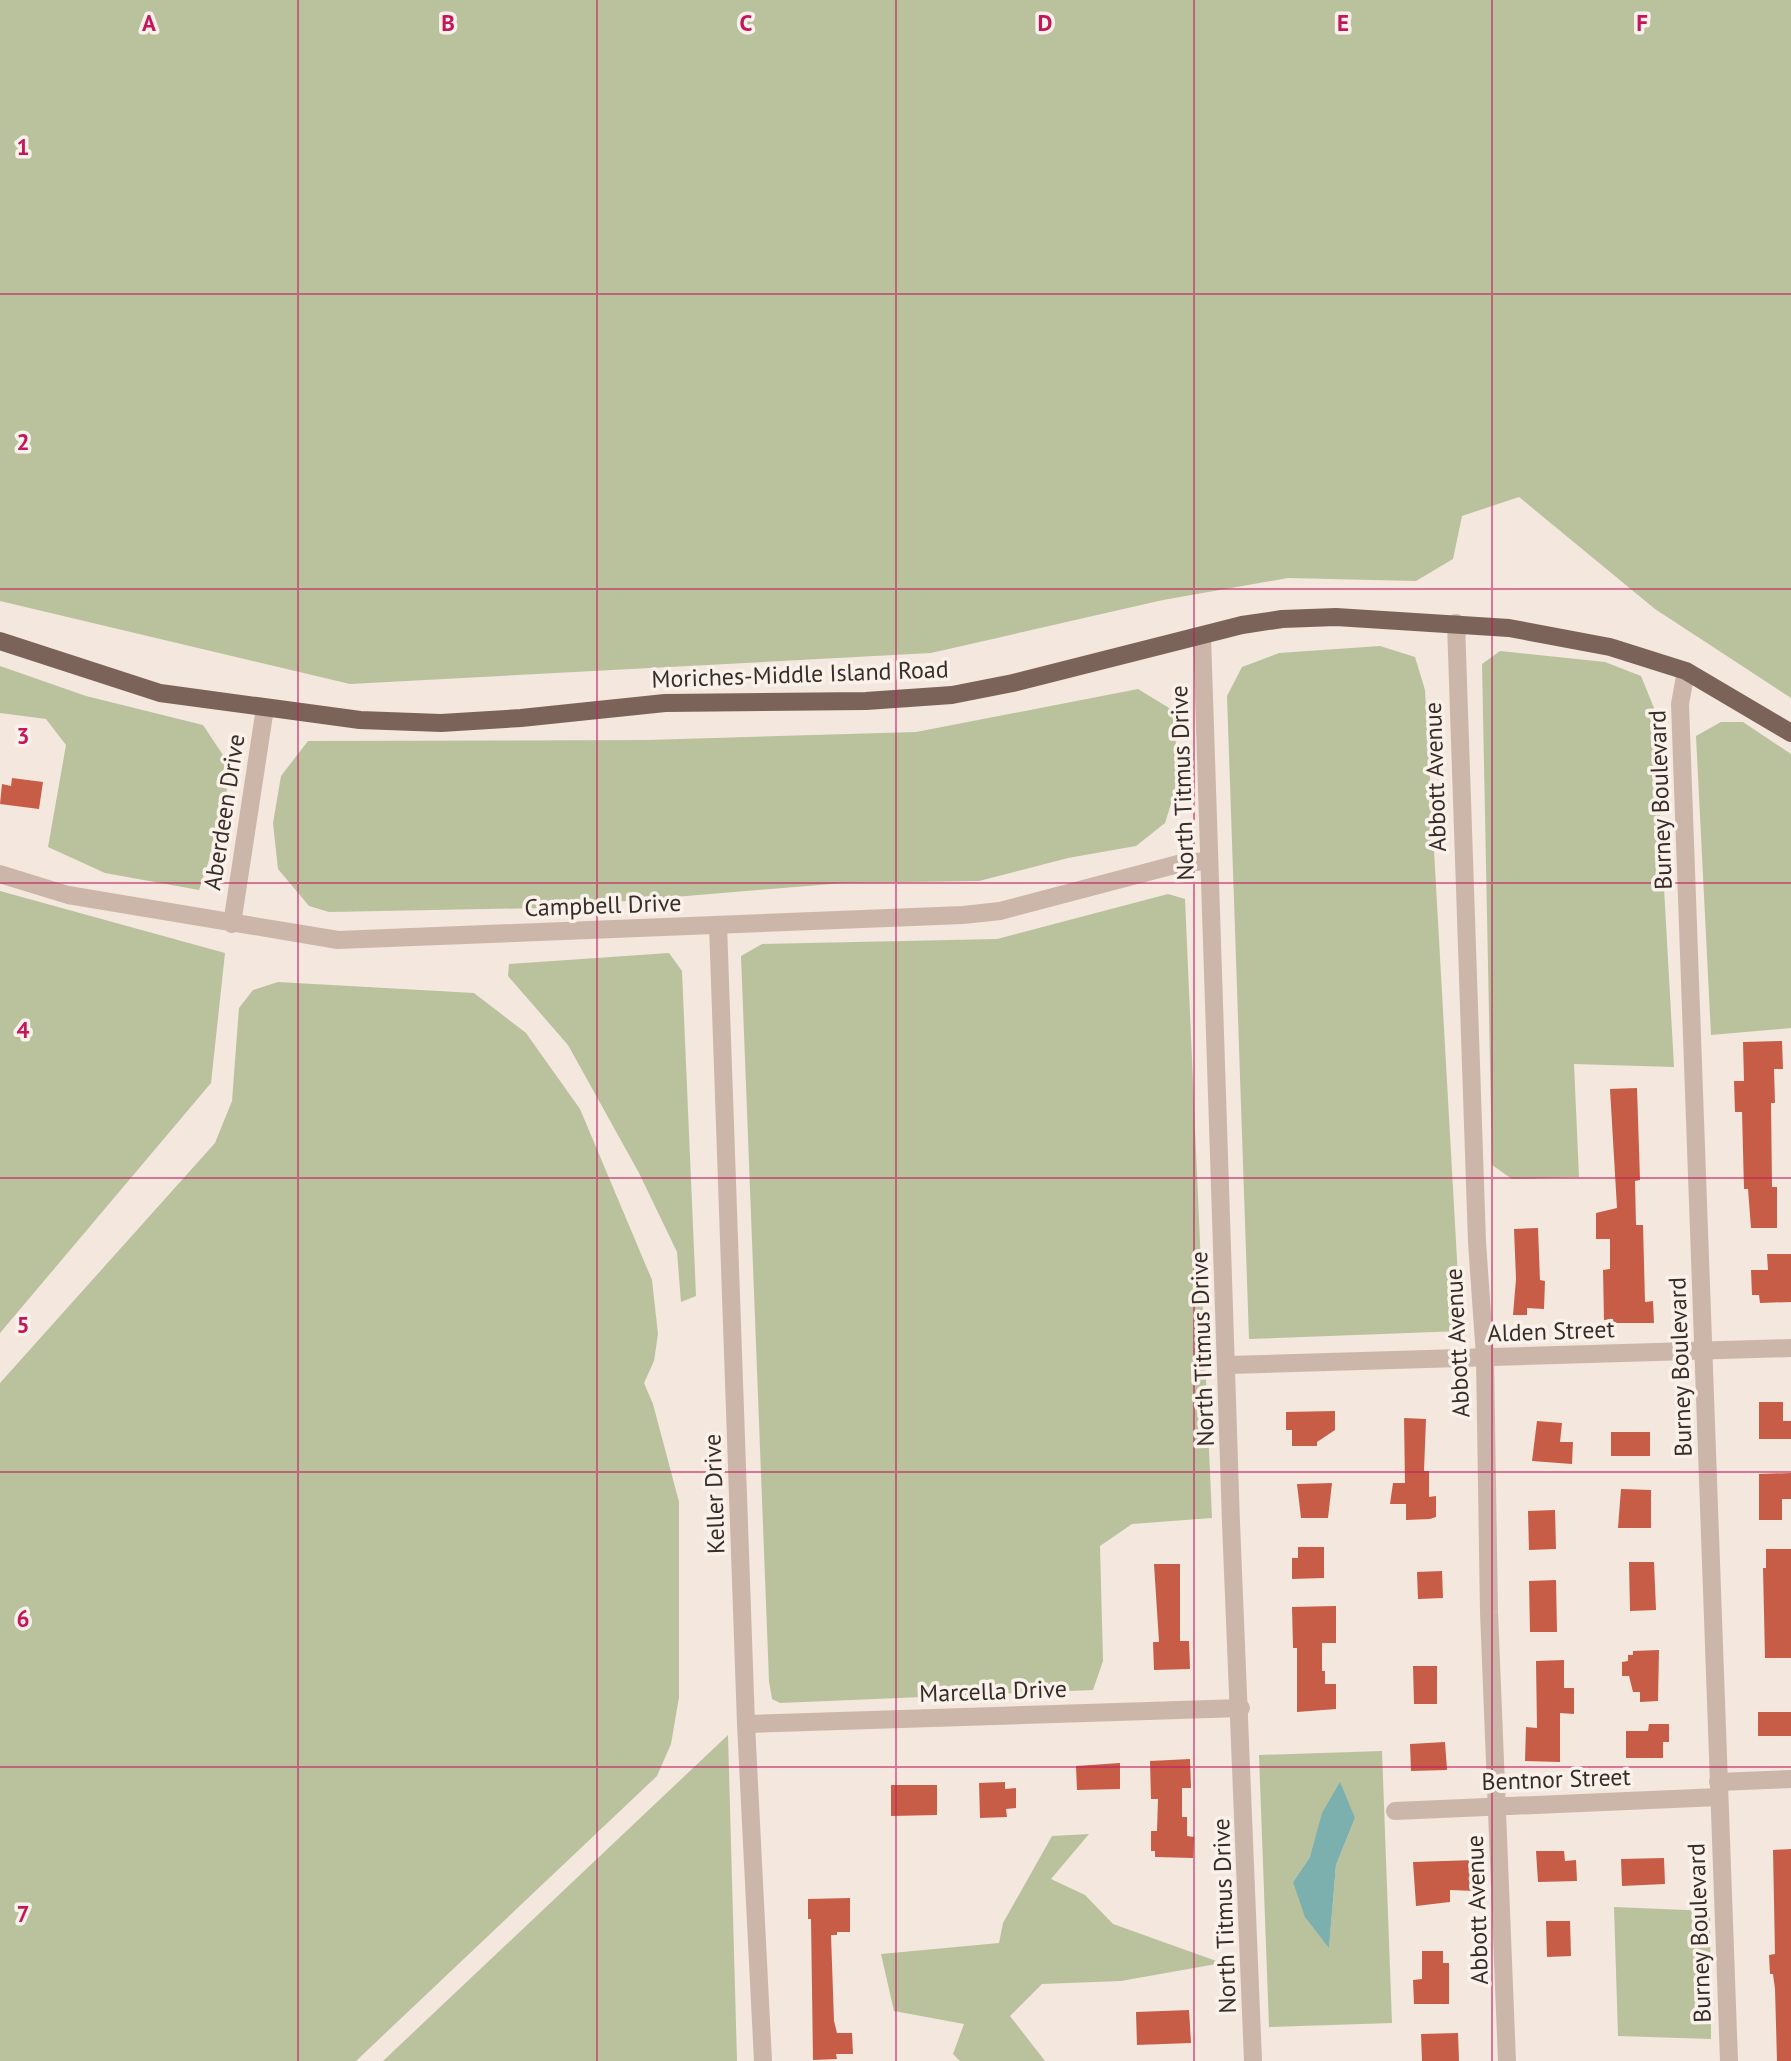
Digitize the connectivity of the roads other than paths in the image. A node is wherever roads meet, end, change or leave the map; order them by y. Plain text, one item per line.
1 (1456, 624) junction
2 (1202, 636) junction
3 (0, 641) edge
4 (1686, 671) junction
5 (265, 708) junction
6 (1791, 733) edge
7 (1208, 861) junction
8 (0, 874) edge
9 (232, 924) junction
10 (718, 925) junction
11 (1791, 1348) edge
12 (1705, 1352) junction
13 (1485, 1357) junction
14 (1228, 1365) junction
15 (1241, 1708) junction
16 (746, 1724) junction
17 (1791, 1779) edge
18 (1719, 1789) junction
19 (1498, 1805) junction
20 (1395, 1811) dead end
21 (763, 2061) edge
22 (1254, 2061) edge
23 (1507, 2061) edge
24 (1729, 2061) edge

1 - 2 main road, Moriches-Middle Island Road
1 - 4 main road, Moriches-Middle Island Road
1 - 13 street, Abbott Avenue
2 - 5 main road, Moriches-Middle Island Road
2 - 7 street, North Titmus Drive
3 - 5 main road, Moriches-Middle Island Road
4 - 6 main road, Moriches-Middle Island Road
4 - 12 street, Burney Boulevard
5 - 9 street, Aberdeen Drive
7 - 10 street, Campbell Drive
7 - 14 street, North Titmus Drive
8 - 9 street, Campbell Drive
9 - 10 street, Campbell Drive
10 - 16 street, Keller Drive
11 - 12 street, Alden Street
12 - 13 street, Alden Street
12 - 18 street, Burney Boulevard
13 - 14 street, Alden Street
13 - 19 street, Abbott Avenue
14 - 15 street, North Titmus Drive
15 - 16 street, Marcella Drive
15 - 22 street, North Titmus Drive
16 - 21 street, Keller Drive
17 - 18 street, Bentnor Street
18 - 19 street, Bentnor Street
18 - 24 street, Burney Boulevard
19 - 20 street, Bentnor Street
19 - 23 street, Abbott Avenue

